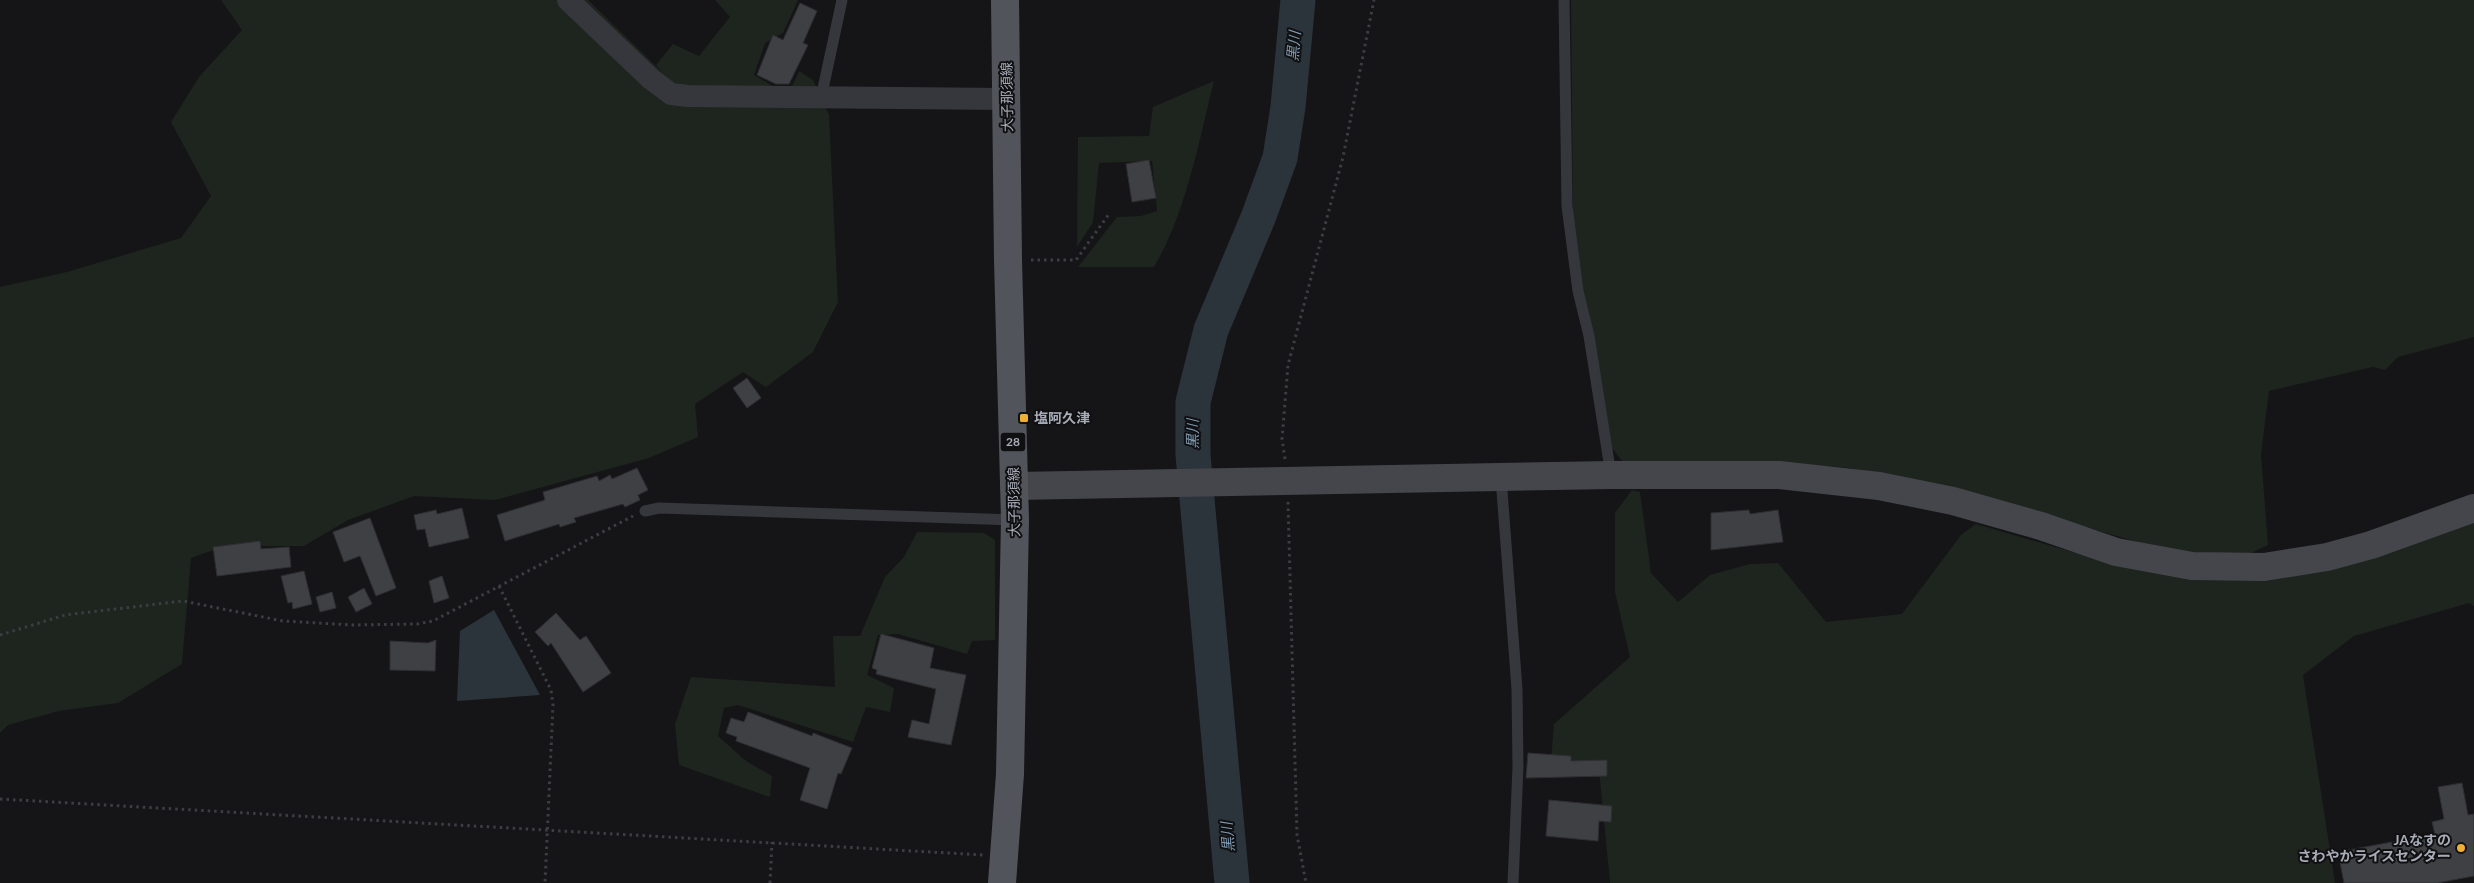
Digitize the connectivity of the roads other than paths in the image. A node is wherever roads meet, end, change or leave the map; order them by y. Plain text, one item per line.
1 (568, 0) edge
2 (842, 0) edge
3 (1005, 0) edge
4 (1564, 0) edge
5 (821, 98) junction
6 (1007, 99) junction
7 (1611, 475) junction
8 (1501, 478) junction
9 (1014, 486) junction
10 (2474, 508) edge
11 (645, 511) road end
12 (1015, 520) junction
13 (1002, 883) edge
14 (1513, 883) edge

1 - 5 street
2 - 5 lane
3 - 6 main road, 大子那須線 / 28
4 - 7 lane
5 - 6 street
6 - 9 main road, 大子那須線 / 28
7 - 8 street
7 - 10 street
8 - 9 street
8 - 14 lane
9 - 12 main road, 大子那須線 / 28
11 - 12 lane
12 - 13 main road, 大子那須線 / 28

